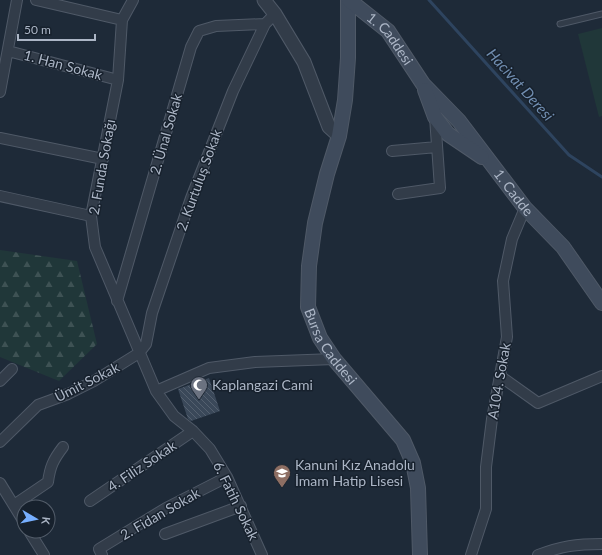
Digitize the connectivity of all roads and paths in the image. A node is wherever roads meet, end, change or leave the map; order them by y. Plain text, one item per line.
1 (17, 0) edge
2 (36, 0) edge
3 (133, 0) edge
4 (264, 0) edge
5 (348, 0) edge
6 (275, 14) junction
7 (602, 14) edge
8 (122, 20) junction
9 (265, 24) junction
10 (560, 24) dead end
11 (8, 51) junction
12 (118, 80) junction
13 (423, 84) junction
14 (0, 92) edge
15 (435, 117) junction
16 (339, 136) junction
17 (0, 138) edge
18 (437, 147) junction
19 (392, 151) dead end
20 (103, 159) junction
21 (490, 162) junction
22 (398, 194) dead end
23 (0, 196) edge
24 (525, 208) junction
25 (91, 216) junction
26 (117, 301) junction
27 (602, 303) edge
28 (139, 353) junction
29 (334, 359) junction
30 (12, 369) dead end
31 (500, 376) junction
32 (602, 376) edge
33 (0, 381) edge
34 (156, 391) junction
35 (194, 431) junction
36 (0, 442) edge
37 (63, 447) dead end
38 (227, 477) junction
39 (0, 483) edge
40 (90, 501) dead end
41 (14, 506) junction
42 (241, 506) junction
43 (16, 509) edge
44 (164, 534) dead end
45 (35, 539) edge
46 (602, 544) edge
47 (44, 555) edge
48 (102, 555) edge
49 (262, 555) edge
50 (420, 555) edge
51 (471, 555) edge
52 (538, 555) edge

1 - 11 street
2 - 8 street
3 - 8 street, 2. Funda Sokağı
4 - 6 street
5 - 13 main road, 1. Caddesi
5 - 16 main road, Bursa Caddesi
6 - 9 street, 2. Kurtuluş Sokak
6 - 16 street
7 - 10 lane
8 - 12 street, 2. Funda Sokağı
9 - 26 street, 2. Ünal Sokak
9 - 28 street, 2. Kurtuluş Sokak
11 - 12 street, 1. Han Sokak
11 - 14 street
12 - 20 street, 2. Funda Sokağı
13 - 15 main road
13 - 21 main road, 1. Cadde
15 - 18 street
15 - 21 main road
16 - 29 main road, Bursa Caddesi
17 - 20 street
18 - 19 street
18 - 22 street
20 - 25 street, 2. Funda Sokağı
21 - 24 main road, 1. Cadde
23 - 25 street
24 - 27 main road, 1. Cadde
24 - 31 street, A104. Sokak
25 - 26 street, 2. Funda Sokağı
26 - 28 street, 2. Funda Sokağı
28 - 34 street, 6. Fatih Sokak
28 - 36 street, Ümit Sokak
29 - 34 street
29 - 50 main road, Bursa Caddesi
30 - 33 street
31 - 32 street
31 - 51 street, A104. Sokak
34 - 35 street, 6. Fatih Sokak
35 - 38 street, 6. Fatih Sokak
35 - 40 street, 4. Filiz Sokak
37 - 41 street
38 - 42 street, 6. Fatih Sokak
38 - 48 street, 2. Fidan Sokak
39 - 41 street
41 - 43 street
42 - 44 street
42 - 49 street, 6. Fatih Sokak
45 - 47 street
46 - 52 street

